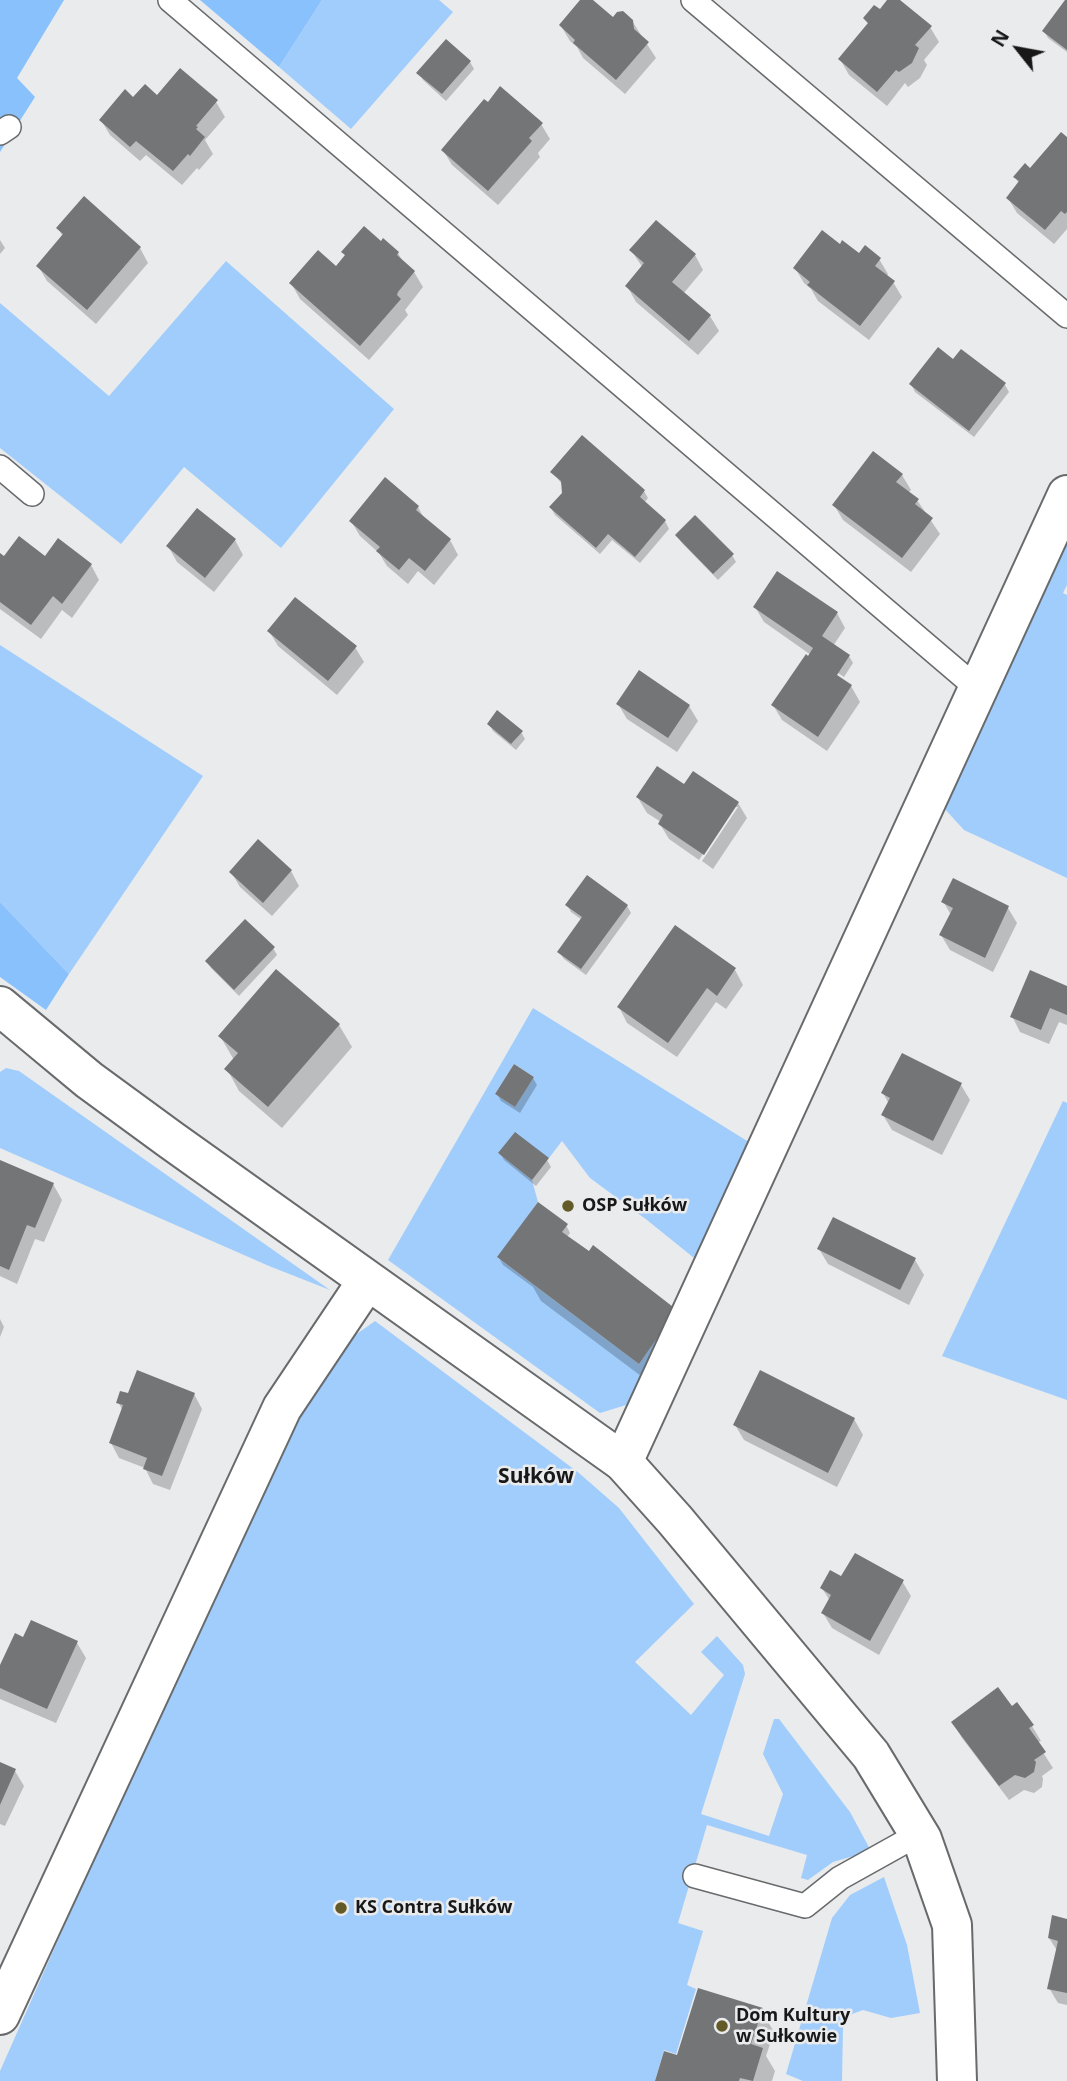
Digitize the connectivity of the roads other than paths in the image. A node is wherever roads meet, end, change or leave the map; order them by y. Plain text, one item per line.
1 (170, 0) edge
2 (694, 0) edge
3 (1067, 316) edge
4 (0, 467) edge
5 (32, 494) dead end
6 (1067, 495) edge
7 (978, 689) junction
8 (4, 1018) edge
9 (367, 1281) junction
10 (622, 1462) junction
11 (919, 1833) junction
12 (695, 1876) dead end
13 (0, 2015) edge
14 (957, 2081) edge

1 - 7 lane
2 - 3 lane
4 - 5 lane
6 - 7 street
7 - 10 street
8 - 9 street
9 - 10 street
9 - 13 street
10 - 11 street
11 - 12 lane
11 - 14 street

